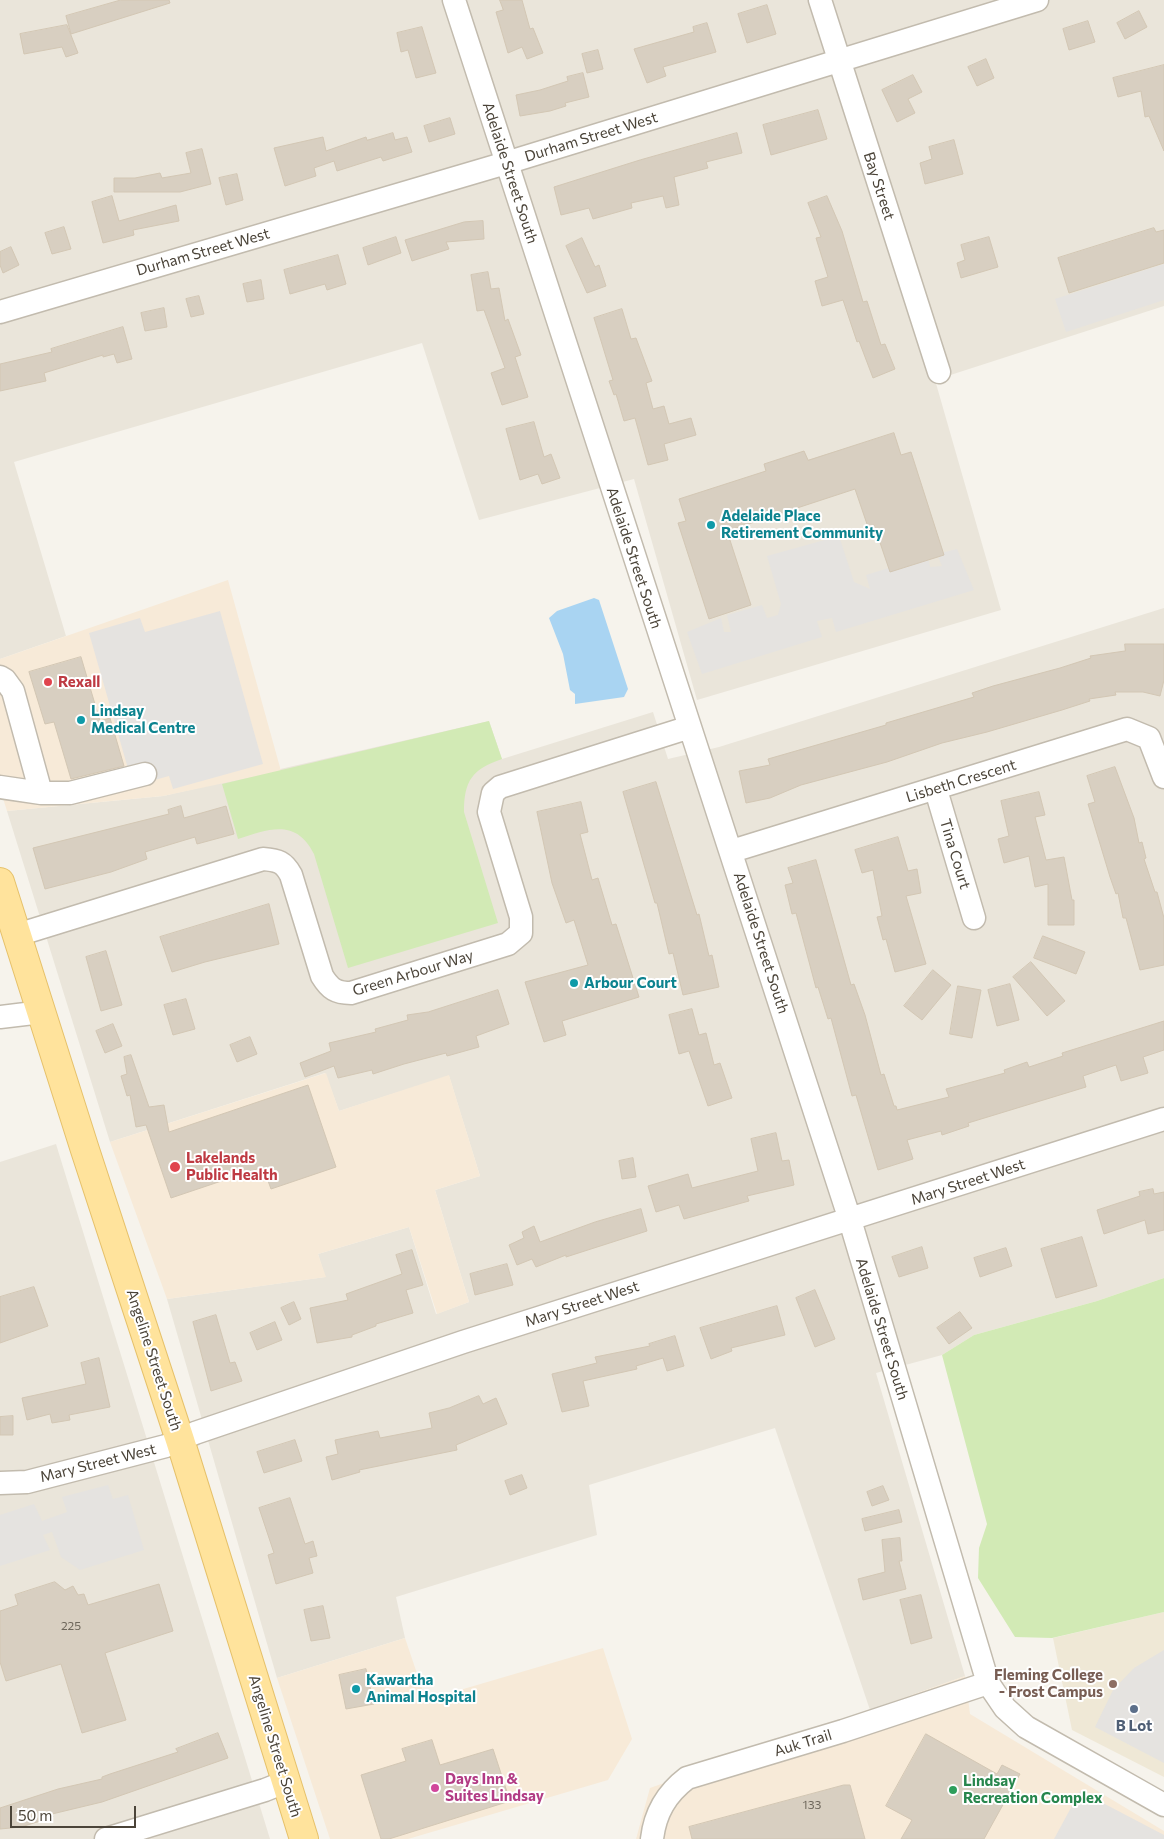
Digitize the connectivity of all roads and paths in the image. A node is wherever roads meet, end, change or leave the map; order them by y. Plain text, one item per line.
1 (454, 0) edge
2 (820, 0) edge
3 (1037, 0) edge
4 (840, 62) junction
5 (506, 163) junction
6 (0, 312) edge
7 (939, 372) dead end
8 (0, 677) edge
9 (690, 727) junction
10 (145, 774) dead end
11 (1164, 777) edge
12 (0, 787) edge
13 (936, 790) junction
14 (41, 793) junction
15 (732, 851) junction
16 (0, 882) edge
17 (974, 918) dead end
18 (17, 935) junction
19 (42, 1012) junction
20 (0, 1017) edge
21 (1164, 1119) edge
22 (850, 1220) junction
23 (180, 1440) junction
24 (0, 1483) edge
25 (988, 1683) junction
26 (285, 1782) junction
27 (1164, 1805) edge
28 (106, 1839) edge
29 (304, 1839) edge
30 (652, 1839) edge

1 - 5 street, Adelaide Street South
2 - 4 street, Bay Street
3 - 4 street, Durham Street West
4 - 5 street, Durham Street West
4 - 7 street, Bay Street
5 - 6 street, Durham Street West
5 - 9 street, Adelaide Street South
8 - 14 street
9 - 15 street, Adelaide Street South
9 - 18 street, Green Arbour Way
10 - 14 street
11 - 13 street, Lisbeth Crescent
12 - 14 street
13 - 15 street, Lisbeth Crescent
13 - 17 street, Tina Court
15 - 22 street, Adelaide Street South
16 - 18 main road, Angeline Street South
18 - 19 main road, Angeline Street South
19 - 20 street
19 - 23 main road, Angeline Street South
21 - 22 street, Mary Street West
22 - 23 street, Mary Street West
22 - 25 street, Adelaide Street South
23 - 24 street, Mary Street West
23 - 26 main road, Angeline Street South
25 - 27 street, Adelaide Street South
25 - 30 street, Auk Trail
26 - 28 street
26 - 29 main road, Angeline Street South

